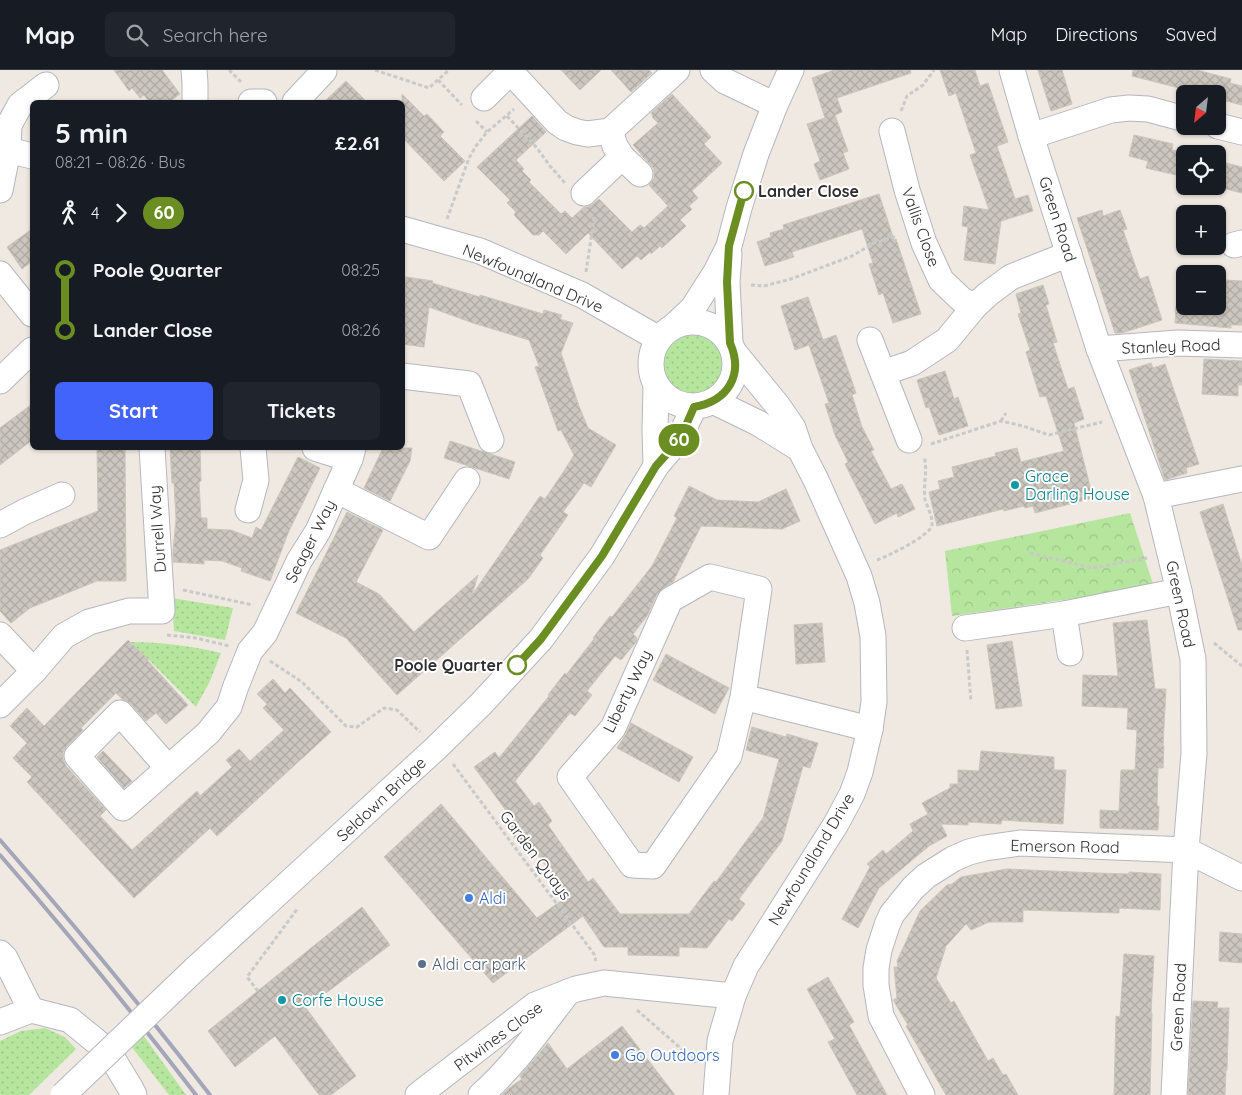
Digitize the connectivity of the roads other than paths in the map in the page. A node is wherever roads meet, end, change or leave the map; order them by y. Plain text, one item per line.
1 (194, 70) edge
2 (677, 70) edge
3 (713, 70) edge
4 (791, 70) edge
5 (1012, 70) edge
6 (324, 71) edge
7 (510, 71) edge
8 (46, 85) dead end
9 (484, 98) dead end
10 (195, 100) edge
11 (297, 100) edge
12 (776, 105) junction
13 (1176, 117) edge
14 (1226, 128) edge
15 (892, 131) road end
16 (610, 132) junction
17 (1242, 132) edge
18 (1031, 136) junction
19 (8, 150) junction
20 (30, 156) edge
21 (622, 157) junction
22 (640, 174) dead end
23 (0, 190) edge
24 (581, 196) road end
25 (405, 230) edge
26 (729, 246) junction
27 (1069, 254) junction
28 (0, 274) edge
29 (975, 306) junction
30 (30, 312) edge
31 (666, 333) junction
32 (870, 340) dead end
33 (1242, 345) edge
34 (732, 347) junction
35 (1099, 349) junction
36 (30, 352) edge
37 (883, 373) junction
38 (405, 376) edge
39 (0, 381) edge
40 (656, 385) junction
41 (704, 404) junction
42 (491, 440) dead end
43 (915, 444) road end
44 (800, 449) junction
45 (152, 450) edge
46 (253, 450) edge
47 (330, 450) edge
48 (352, 453) edge
49 (656, 466) junction
50 (1242, 479) edge
51 (467, 480) dead end
52 (336, 490) junction
53 (62, 495) dead end
54 (1156, 496) junction
55 (248, 510) dead end
56 (0, 524) edge
57 (1179, 591) junction
58 (1064, 614) junction
59 (965, 628) road end
60 (0, 635) edge
61 (1070, 653) dead end
62 (34, 671) junction
63 (743, 697) junction
64 (0, 706) edge
65 (870, 730) junction
66 (168, 768) dead end
67 (1186, 850) junction
68 (1242, 878) edge
69 (0, 952) edge
70 (568, 992) junction
71 (732, 996) junction
72 (31, 1010) junction
73 (0, 1022) edge
74 (63, 1095) edge
75 (134, 1095) edge
76 (418, 1095) edge
77 (481, 1095) edge
78 (716, 1095) edge
79 (922, 1095) edge
80 (1174, 1095) edge

1 - 10 street
2 - 16 street
3 - 12 street
4 - 12 street
5 - 18 street, Green Road
6 - 11 street
7 - 9 street
7 - 16 street
8 - 19 street
12 - 26 street
13 - 18 street
14 - 17 street
15 - 29 street, Vallis Close
16 - 21 street
18 - 27 street, Green Road
19 - 20 street
19 - 23 street
21 - 22 street
21 - 24 street
25 - 31 street, Newfoundland Drive
26 - 31 street
26 - 34 street
27 - 29 street
27 - 35 street, Green Road
28 - 30 street
29 - 37 street
31 - 34 street, Newfoundland Drive
31 - 40 street
32 - 37 street
33 - 35 street, Stanley Road
34 - 41 street
34 - 44 street, Newfoundland Drive
35 - 54 street, Green Road
36 - 39 street
37 - 43 street
38 - 42 street
40 - 41 street
40 - 49 street
41 - 44 street
41 - 49 street, Seldown Bridge
44 - 65 street, Newfoundland Drive
45 - 62 street, Durrell Way
46 - 55 street
47 - 48 street
48 - 52 street, Seager Way
49 - 74 street, Seldown Bridge, bridge
50 - 54 street
51 - 52 street
52 - 66 street, Seager Way
53 - 56 street
54 - 57 street, Green Road
57 - 58 street
57 - 67 street, Green Road
58 - 59 street
58 - 61 street
60 - 62 street
62 - 64 street
63 - 63 street, Liberty Way
63 - 65 street
65 - 71 street, Newfoundland Drive
67 - 68 street
67 - 79 street, Emerson Road
67 - 80 street, Green Road
69 - 72 street
70 - 71 street, Pitwines Close
70 - 76 street, Pitwines Close
70 - 77 street
71 - 78 street, Newfoundland Drive
72 - 73 street
72 - 75 street

